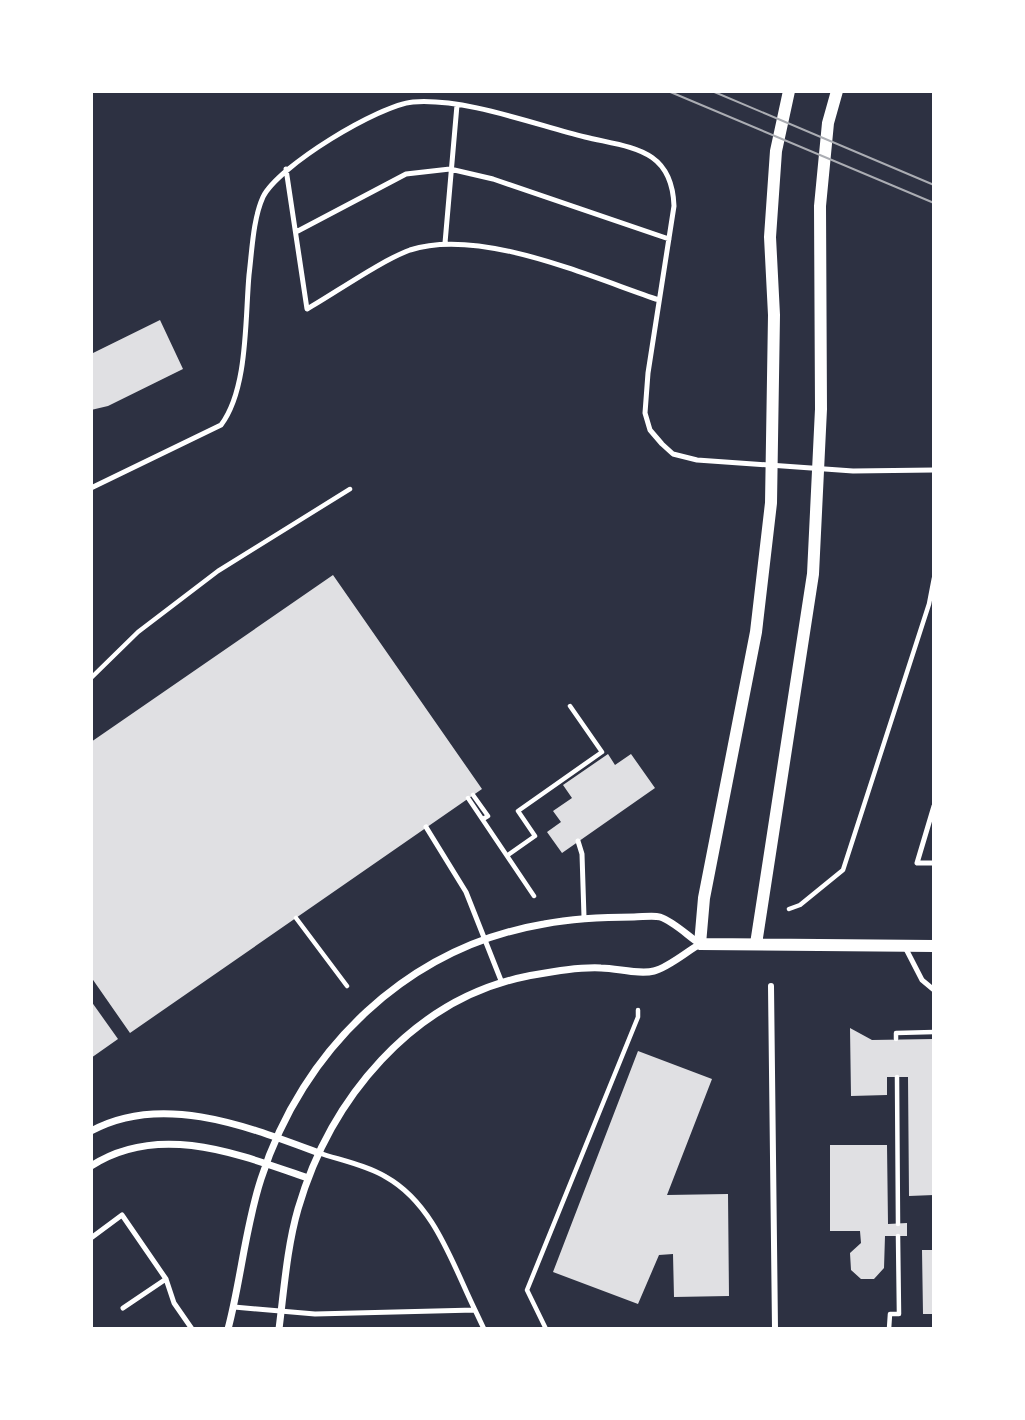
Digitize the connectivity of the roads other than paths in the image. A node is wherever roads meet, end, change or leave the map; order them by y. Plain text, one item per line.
1 (789, 91) edge
2 (837, 91) edge
3 (457, 105) junction
4 (286, 169) junction
5 (450, 169) junction
6 (296, 232) junction
7 (669, 239) junction
8 (445, 243) junction
9 (659, 300) junction
10 (772, 466) junction
11 (818, 469) junction
12 (934, 470) edge
13 (91, 488) edge
14 (934, 806) edge
15 (426, 827) dead end
16 (579, 841) dead end
17 (934, 863) edge
18 (584, 917) junction
19 (485, 939) junction
20 (700, 944) junction
21 (756, 944) junction
22 (934, 946) edge
23 (905, 947) junction
24 (502, 983) junction
25 (771, 986) dead end
26 (934, 990) edge
27 (91, 1131) edge
28 (278, 1138) junction
29 (319, 1153) junction
30 (266, 1164) junction
31 (91, 1166) edge
32 (308, 1178) junction
33 (91, 1238) edge
34 (166, 1279) junction
35 (234, 1307) junction
36 (123, 1308) dead end
37 (475, 1310) junction
38 (281, 1312) junction
39 (192, 1329) edge
40 (228, 1329) edge
41 (279, 1329) edge
42 (484, 1329) edge
43 (775, 1329) edge

1 - 10 street
2 - 11 street
3 - 4 lane
3 - 5 lane
3 - 7 lane
4 - 6 lane
4 - 13 lane
5 - 6 lane
5 - 7 lane
5 - 8 lane
6 - 8 lane
7 - 9 lane
8 - 9 lane
9 - 10 lane
10 - 11 lane
10 - 20 street
11 - 12 lane
11 - 21 street
14 - 17 lane
15 - 19 lane
16 - 18 lane
18 - 19 street
18 - 20 street
19 - 24 lane
19 - 28 street
20 - 21 street
20 - 24 street
21 - 23 street
22 - 23 street
23 - 26 lane
24 - 29 street
25 - 43 street
27 - 28 street
28 - 29 street
28 - 30 street
29 - 32 street
29 - 37 lane
30 - 31 street
30 - 32 street
30 - 35 street
32 - 38 street
33 - 34 lane
34 - 36 lane
34 - 39 lane
35 - 38 lane
35 - 40 street
37 - 38 lane
37 - 42 lane
38 - 41 street

